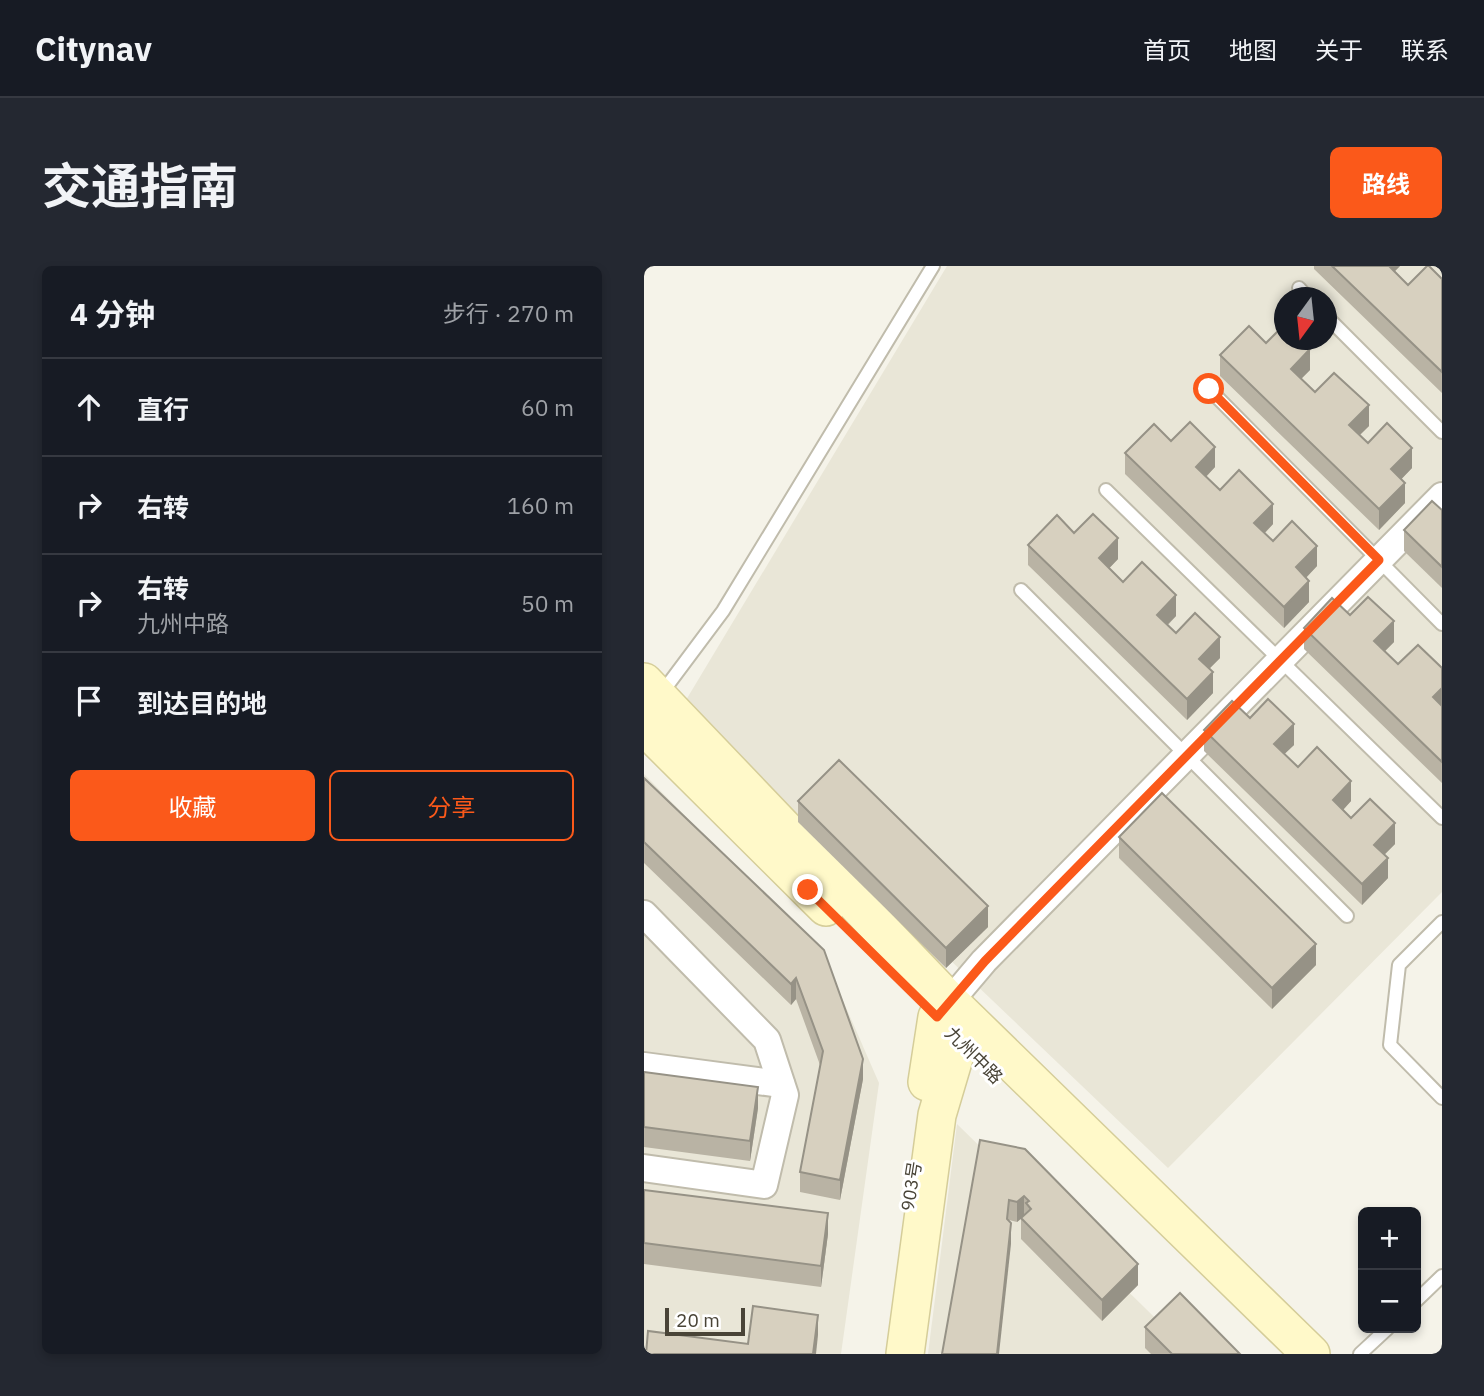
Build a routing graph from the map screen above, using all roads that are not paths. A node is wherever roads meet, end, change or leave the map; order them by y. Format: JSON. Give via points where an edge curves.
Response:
{"nodes":[{"id":1,"x":933,"y":266,"type":"edge"},
{"id":2,"x":1337,"y":327,"type":"edge"},
{"id":3,"x":1209,"y":389,"type":"dead end"},
{"id":4,"x":1442,"y":432,"type":"edge"},
{"id":5,"x":1106,"y":490,"type":"dead end"},
{"id":6,"x":1442,"y":496,"type":"edge"},
{"id":7,"x":1379,"y":560,"type":"junction"},
{"id":8,"x":1021,"y":590,"type":"dead end"},
{"id":9,"x":1442,"y":624,"type":"edge"},
{"id":10,"x":1281,"y":660,"type":"junction"},
{"id":11,"x":649,"y":702,"type":"edge"},
{"id":12,"x":1187,"y":755,"type":"junction"},
{"id":13,"x":1442,"y":818,"type":"edge"},
{"id":14,"x":644,"y":914,"type":"edge"},
{"id":15,"x":1347,"y":916,"type":"dead end"},
{"id":16,"x":1442,"y":922,"type":"edge"},
{"id":17,"x":954,"y":1020,"type":"junction"},
{"id":18,"x":644,"y":1066,"type":"edge"},
{"id":19,"x":781,"y":1084,"type":"junction"},
{"id":20,"x":1442,"y":1098,"type":"edge"},
{"id":21,"x":644,"y":1168,"type":"edge"},
{"id":22,"x":1442,"y":1276,"type":"edge"},
{"id":23,"x":1421,"y":1296,"type":"edge"},
{"id":24,"x":1383,"y":1333,"type":"edge"},
{"id":25,"x":886,"y":1354,"type":"edge"},
{"id":26,"x":905,"y":1354,"type":"edge"},
{"id":27,"x":1276,"y":1354,"type":"edge"},
{"id":28,"x":1311,"y":1354,"type":"edge"},
{"id":29,"x":1360,"y":1354,"type":"edge"}],
"edges":[{"from":1,"to":11,"type":"lane","via":[[723,611]]},
{"from":2,"to":4,"type":"lane"},
{"from":3,"to":7,"type":"lane"},
{"from":5,"to":10,"type":"lane"},
{"from":6,"to":7,"type":"street"},
{"from":7,"to":9,"type":"lane"},
{"from":7,"to":10,"type":"street"},
{"from":8,"to":12,"type":"lane"},
{"from":10,"to":12,"type":"street"},
{"from":10,"to":13,"type":"lane"},
{"from":11,"to":17,"type":"street","name":"九州中路"},
{"from":12,"to":15,"type":"lane"},
{"from":12,"to":17,"type":"street","via":[[985,961]]},
{"from":14,"to":19,"type":"street","via":[[767,1040]]},
{"from":16,"to":20,"type":"lane","via":[[1399,965],[1390,1045]]},
{"from":17,"to":25,"type":"street","name":"903号"},
{"from":17,"to":26,"type":"street"},
{"from":17,"to":27,"type":"street","name":"九州中路"},
{"from":17,"to":28,"type":"street"},
{"from":18,"to":19,"type":"street"},
{"from":19,"to":21,"type":"street","via":[[785,1095],[764,1185]]},
{"from":22,"to":23,"type":"lane"},
{"from":24,"to":29,"type":"lane"}]}
